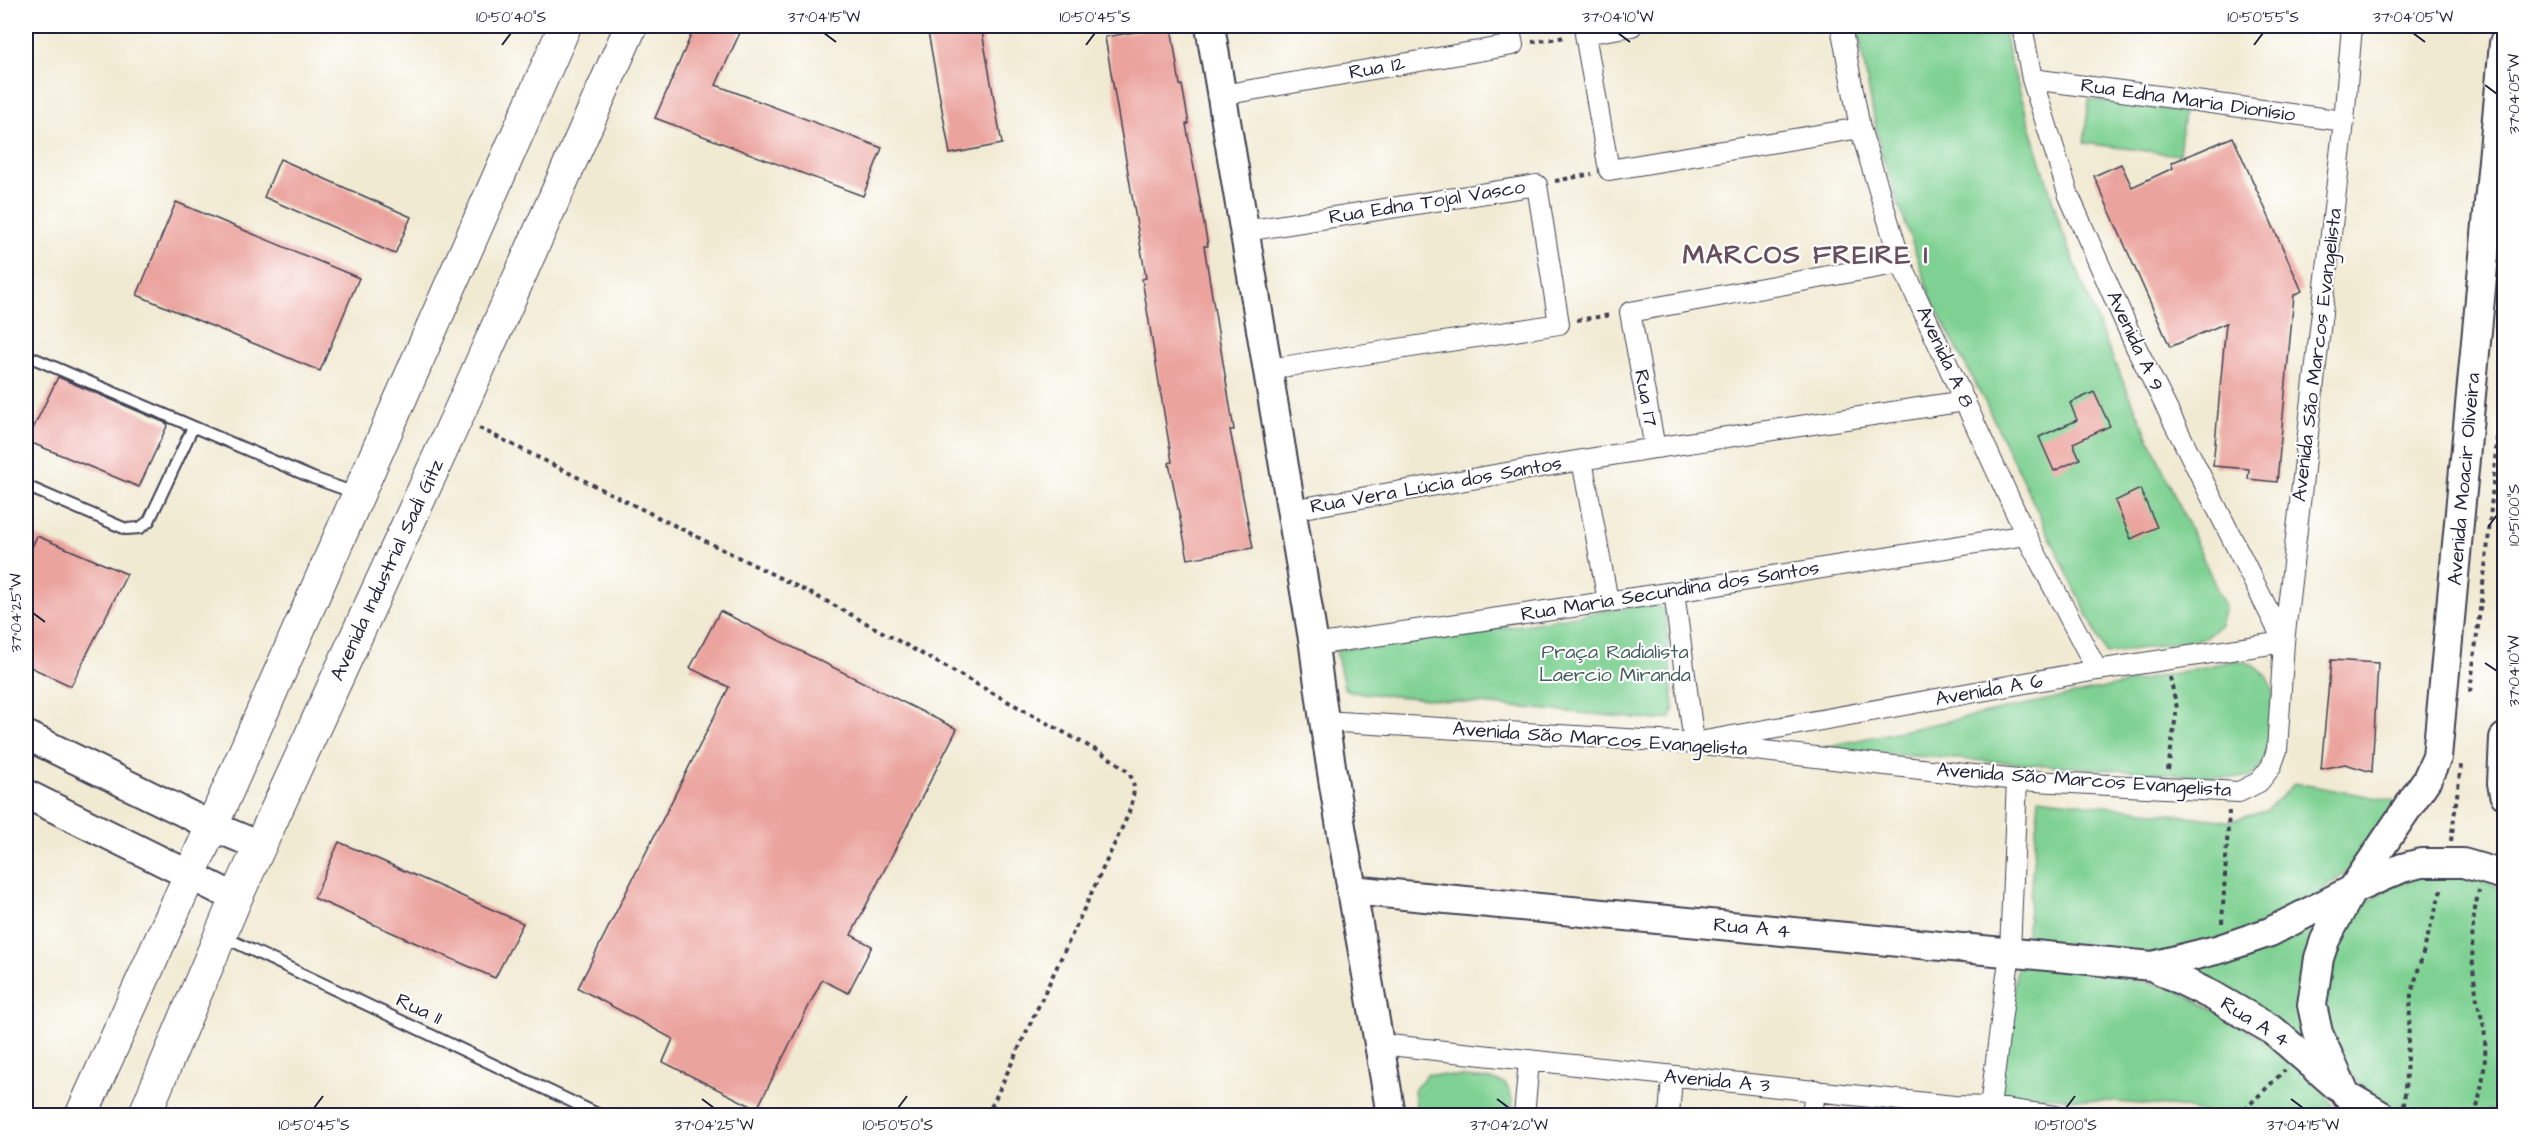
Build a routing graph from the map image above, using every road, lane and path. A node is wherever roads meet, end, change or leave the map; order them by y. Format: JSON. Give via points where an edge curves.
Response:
{"nodes":[{"id":1,"x":565,"y":26,"type":"edge"},
{"id":2,"x":631,"y":26,"type":"edge"},
{"id":3,"x":1210,"y":26,"type":"edge"},
{"id":4,"x":1509,"y":26,"type":"edge"},
{"id":5,"x":1632,"y":26,"type":"edge"},
{"id":6,"x":1841,"y":26,"type":"edge"},
{"id":7,"x":2022,"y":26,"type":"edge"},
{"id":8,"x":2352,"y":26,"type":"edge"},
{"id":9,"x":1585,"y":34,"type":"junction"},
{"id":10,"x":2505,"y":43,"type":"edge"},
{"id":11,"x":1513,"y":45,"type":"junction"},
{"id":12,"x":2032,"y":79,"type":"junction"},
{"id":13,"x":1222,"y":95,"type":"junction"},
{"id":14,"x":2502,"y":107,"type":"edge"},
{"id":15,"x":2344,"y":121,"type":"junction"},
{"id":16,"x":1860,"y":128,"type":"junction"},
{"id":17,"x":1609,"y":170,"type":"junction"},
{"id":18,"x":1537,"y":185,"type":"junction"},
{"id":19,"x":1245,"y":231,"type":"junction"},
{"id":20,"x":1901,"y":263,"type":"junction"},
{"id":21,"x":1630,"y":312,"type":"junction"},
{"id":22,"x":1559,"y":324,"type":"junction"},
{"id":23,"x":26,"y":355,"type":"edge"},
{"id":24,"x":2505,"y":356,"type":"edge"},
{"id":25,"x":1269,"y":369,"type":"junction"},
{"id":26,"x":1965,"y":401,"type":"junction"},
{"id":27,"x":457,"y":417,"type":"junction"},
{"id":28,"x":193,"y":427,"type":"junction"},
{"id":29,"x":1655,"y":448,"type":"junction"},
{"id":30,"x":1582,"y":460,"type":"junction"},
{"id":31,"x":26,"y":486,"type":"edge"},
{"id":32,"x":358,"y":494,"type":"junction"},
{"id":33,"x":1292,"y":510,"type":"junction"},
{"id":34,"x":2026,"y":535,"type":"junction"},
{"id":35,"x":1674,"y":592,"type":"junction"},
{"id":36,"x":1608,"y":601,"type":"junction"},
{"id":37,"x":2284,"y":642,"type":"junction"},
{"id":38,"x":1314,"y":645,"type":"junction"},
{"id":39,"x":2166,"y":660,"type":"junction"},
{"id":40,"x":2097,"y":670,"type":"junction"},
{"id":41,"x":2469,"y":697,"type":"dead end"},
{"id":42,"x":1323,"y":721,"type":"junction"},
{"id":43,"x":26,"y":735,"type":"edge"},
{"id":44,"x":2505,"y":738,"type":"edge"},
{"id":45,"x":1694,"y":743,"type":"junction"},
{"id":46,"x":2462,"y":756,"type":"dead end"},
{"id":47,"x":2017,"y":780,"type":"junction"},
{"id":48,"x":2165,"y":788,"type":"junction"},
{"id":49,"x":2231,"y":792,"type":"junction"},
{"id":50,"x":26,"y":794,"type":"edge"},
{"id":51,"x":2505,"y":794,"type":"edge"},
{"id":52,"x":212,"y":825,"type":"junction"},
{"id":53,"x":260,"y":846,"type":"junction"},
{"id":54,"x":2449,"y":863,"type":"junction"},
{"id":55,"x":2494,"y":872,"type":"edge"},
{"id":56,"x":188,"y":876,"type":"junction"},
{"id":57,"x":1351,"y":890,"type":"junction"},
{"id":58,"x":2352,"y":890,"type":"junction"},
{"id":59,"x":236,"y":898,"type":"junction"},
{"id":60,"x":221,"y":935,"type":"junction"},
{"id":61,"x":2220,"y":949,"type":"junction"},
{"id":62,"x":2010,"y":952,"type":"junction"},
{"id":63,"x":2152,"y":966,"type":"junction"},
{"id":64,"x":1380,"y":1044,"type":"junction"},
{"id":65,"x":2302,"y":1054,"type":"junction"},
{"id":66,"x":1529,"y":1061,"type":"junction"},
{"id":67,"x":1672,"y":1077,"type":"junction"},
{"id":68,"x":1815,"y":1090,"type":"junction"},
{"id":69,"x":2350,"y":1105,"type":"edge"},
{"id":70,"x":1990,"y":1107,"type":"junction"},
{"id":71,"x":1953,"y":1111,"type":"edge"},
{"id":72,"x":81,"y":1116,"type":"edge"},
{"id":73,"x":144,"y":1116,"type":"edge"},
{"id":74,"x":602,"y":1116,"type":"edge"},
{"id":75,"x":987,"y":1116,"type":"edge"},
{"id":76,"x":1391,"y":1116,"type":"edge"},
{"id":77,"x":1524,"y":1116,"type":"edge"},
{"id":78,"x":1669,"y":1116,"type":"edge"},
{"id":79,"x":1812,"y":1116,"type":"edge"},
{"id":80,"x":2055,"y":1116,"type":"edge"},
{"id":81,"x":2238,"y":1116,"type":"edge"},
{"id":82,"x":2382,"y":1116,"type":"edge"},
{"id":83,"x":2403,"y":1116,"type":"edge"},
{"id":84,"x":2475,"y":1116,"type":"edge"}],
"edges":[{"from":1,"to":32,"type":"main road"},
{"from":2,"to":27,"type":"main road","name":"Avenida Industrial Sadi Gitz"},
{"from":3,"to":13,"type":"street"},
{"from":4,"to":11,"type":"street"},
{"from":5,"to":9,"type":"street"},
{"from":6,"to":16,"type":"street","name":"Avenida A 8"},
{"from":7,"to":12,"type":"street","name":"Avenida A 9"},
{"from":8,"to":15,"type":"street","name":"Avenida São Marcos Evangelista"},
{"from":9,"to":11,"type":"path"},
{"from":9,"to":17,"type":"street"},
{"from":10,"to":14,"type":"street","name":"Avenida Moacir Oliveira"},
{"from":11,"to":13,"type":"street","name":"Rua 12"},
{"from":12,"to":15,"type":"street","name":"Rua Edna Maria Dionísio"},
{"from":12,"to":37,"type":"street","name":"Avenida A 9","via":[[2069,196],[2136,347]]},
{"from":13,"to":19,"type":"street"},
{"from":14,"to":58,"type":"street","name":"Avenida Moacir Oliveira","via":[[2437,757],[2427,779]]},
{"from":15,"to":37,"type":"street","name":"Avenida São Marcos Evangelista"},
{"from":16,"to":17,"type":"street"},
{"from":16,"to":20,"type":"street","name":"Avenida A 8"},
{"from":17,"to":18,"type":"path"},
{"from":18,"to":19,"type":"street","name":"Rua Edna Tojal Vasco"},
{"from":18,"to":22,"type":"street","name":"Rua Edna Tojal Vasco"},
{"from":19,"to":25,"type":"street"},
{"from":20,"to":21,"type":"street"},
{"from":20,"to":26,"type":"street","name":"Avenida A 8"},
{"from":21,"to":22,"type":"path"},
{"from":21,"to":29,"type":"street","name":"Rua 17"},
{"from":22,"to":25,"type":"street"},
{"from":23,"to":28,"type":"lane"},
{"from":24,"to":41,"type":"path"},
{"from":25,"to":33,"type":"street"},
{"from":26,"to":29,"type":"street","name":"Rua 17"},
{"from":26,"to":34,"type":"street","name":"Avenida A 8"},
{"from":27,"to":53,"type":"main road","name":"Avenida Industrial Sadi Gitz"},
{"from":27,"to":75,"type":"path","via":[[828,602],[1103,754],[1131,774],[1134,796],[1128,815]]},
{"from":28,"to":31,"type":"lane","via":[[148,521],[140,528],[126,529]]},
{"from":28,"to":32,"type":"lane"},
{"from":29,"to":30,"type":"street"},
{"from":30,"to":33,"type":"street","name":"Rua Vera Lúcia dos Santos"},
{"from":30,"to":36,"type":"street","name":"Rua Vera Lúcia dos Santos"},
{"from":32,"to":52,"type":"main road"},
{"from":33,"to":38,"type":"street"},
{"from":34,"to":35,"type":"street","name":"Rua Maria Secundina dos Santos"},
{"from":34,"to":40,"type":"street","name":"Avenida A 8"},
{"from":35,"to":36,"type":"street","name":"Rua Maria Secundina dos Santos"},
{"from":35,"to":45,"type":"street"},
{"from":36,"to":38,"type":"street","name":"Rua Maria Secundina dos Santos"},
{"from":37,"to":39,"type":"street","name":"Avenida A 6"},
{"from":37,"to":49,"type":"street","name":"Avenida São Marcos Evangelista","via":[[2277,750],[2271,767],[2259,782]]},
{"from":38,"to":42,"type":"street"},
{"from":39,"to":40,"type":"street","name":"Avenida A 6"},
{"from":39,"to":48,"type":"path","via":[[2177,708]]},
{"from":40,"to":45,"type":"street","name":"Avenida A 6"},
{"from":42,"to":45,"type":"street","name":"Avenida São Marcos Evangelista"},
{"from":42,"to":57,"type":"street"},
{"from":43,"to":52,"type":"street"},
{"from":44,"to":51,"type":"street"},
{"from":45,"to":47,"type":"street","name":"Avenida São Marcos Evangelista"},
{"from":46,"to":54,"type":"path"},
{"from":47,"to":48,"type":"street","name":"Avenida São Marcos Evangelista"},
{"from":47,"to":62,"type":"street"},
{"from":48,"to":49,"type":"street","name":"Avenida São Marcos Evangelista"},
{"from":49,"to":61,"type":"path"},
{"from":50,"to":56,"type":"street"},
{"from":52,"to":53,"type":"street"},
{"from":52,"to":56,"type":"main road"},
{"from":53,"to":59,"type":"main road","name":"Avenida Industrial Sadi Gitz"},
{"from":54,"to":55,"type":"street","name":"Rua A 4"},
{"from":54,"to":58,"type":"street","name":"Rua A 4","via":[[2402,868]]},
{"from":54,"to":83,"type":"path","via":[[2411,995]]},
{"from":55,"to":84,"type":"path","via":[[2475,906],[2476,994],[2484,1030],[2483,1083]]},
{"from":56,"to":59,"type":"street"},
{"from":56,"to":72,"type":"main road"},
{"from":57,"to":62,"type":"street","name":"Rua A 4"},
{"from":57,"to":64,"type":"street"},
{"from":58,"to":61,"type":"street","name":"Rua A 4","via":[[2270,932]]},
{"from":58,"to":69,"type":"street","name":"Avenida Moacir Oliveira","via":[[2325,940],[2312,1005],[2318,1033]]},
{"from":59,"to":60,"type":"main road","name":"Avenida Industrial Sadi Gitz"},
{"from":60,"to":73,"type":"main road","name":"Avenida Industrial Sadi Gitz"},
{"from":60,"to":74,"type":"lane","name":"Rua 11"},
{"from":61,"to":63,"type":"street","name":"Rua A 4"},
{"from":62,"to":63,"type":"street","name":"Rua A 4"},
{"from":62,"to":70,"type":"street"},
{"from":63,"to":65,"type":"street","name":"Rua A 4","via":[[2274,1031]]},
{"from":64,"to":66,"type":"street","name":"Avenida A 3"},
{"from":64,"to":76,"type":"street"},
{"from":65,"to":69,"type":"street","name":"Rua A 4"},
{"from":65,"to":81,"type":"path"},
{"from":66,"to":67,"type":"street","name":"Avenida A 3"},
{"from":66,"to":77,"type":"street"},
{"from":67,"to":68,"type":"street","name":"Avenida A 3"},
{"from":67,"to":78,"type":"street"},
{"from":68,"to":71,"type":"street","name":"Avenida A 3"},
{"from":68,"to":79,"type":"street"},
{"from":69,"to":82,"type":"street","name":"Rua A 4"},
{"from":70,"to":71,"type":"street","name":"Avenida A 3"},
{"from":70,"to":80,"type":"street","name":"Avenida A 3"}]}
